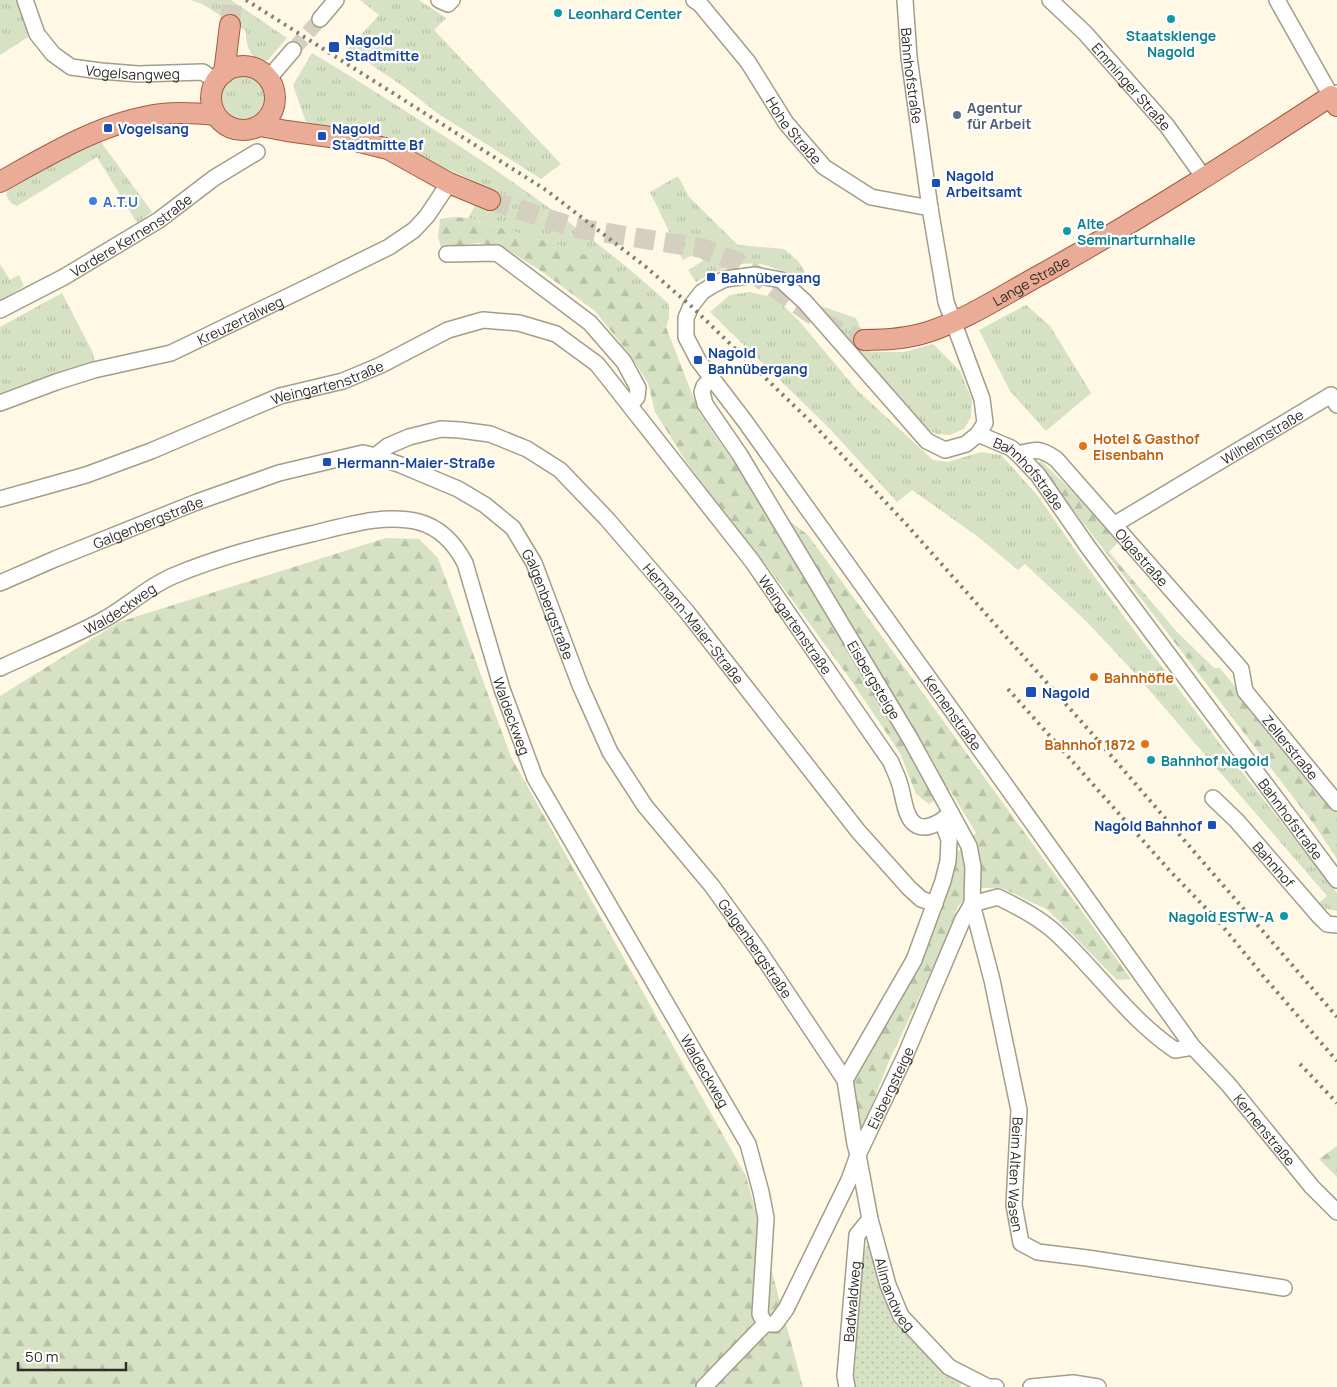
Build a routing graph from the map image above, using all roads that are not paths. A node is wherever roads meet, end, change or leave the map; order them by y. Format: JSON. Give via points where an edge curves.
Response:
{"nodes":[{"id":1,"x":25,"y":0,"type":"edge"},
{"id":2,"x":336,"y":0,"type":"edge"},
{"id":3,"x":439,"y":0,"type":"edge"},
{"id":4,"x":452,"y":0,"type":"edge"},
{"id":5,"x":694,"y":0,"type":"edge"},
{"id":6,"x":905,"y":0,"type":"edge"},
{"id":7,"x":1050,"y":0,"type":"edge"},
{"id":8,"x":1277,"y":0,"type":"edge"},
{"id":9,"x":320,"y":19,"type":"tunnel mouth"},
{"id":10,"x":293,"y":50,"type":"tunnel mouth"},
{"id":11,"x":251,"y":68,"type":"junction"},
{"id":12,"x":268,"y":79,"type":"junction"},
{"id":13,"x":217,"y":81,"type":"junction"},
{"id":14,"x":1335,"y":98,"type":"edge"},
{"id":15,"x":274,"y":106,"type":"junction"},
{"id":16,"x":163,"y":114,"type":"junction"},
{"id":17,"x":215,"y":115,"type":"junction"},
{"id":18,"x":260,"y":126,"type":"junction"},
{"id":19,"x":312,"y":134,"type":"junction"},
{"id":20,"x":257,"y":152,"type":"dead end"},
{"id":21,"x":1205,"y":179,"type":"junction"},
{"id":22,"x":0,"y":182,"type":"edge"},
{"id":23,"x":449,"y":182,"type":"junction"},
{"id":24,"x":490,"y":200,"type":"tunnel mouth"},
{"id":25,"x":930,"y":208,"type":"junction"},
{"id":26,"x":447,"y":254,"type":"dead end"},
{"id":27,"x":0,"y":310,"type":"edge"},
{"id":28,"x":952,"y":323,"type":"junction"},
{"id":29,"x":864,"y":340,"type":"tunnel mouth"},
{"id":30,"x":712,"y":378,"type":"junction"},
{"id":31,"x":1334,"y":400,"type":"edge"},
{"id":32,"x":0,"y":403,"type":"edge"},
{"id":33,"x":630,"y":405,"type":"junction"},
{"id":34,"x":978,"y":434,"type":"junction"},
{"id":35,"x":1018,"y":454,"type":"junction"},
{"id":36,"x":375,"y":456,"type":"junction"},
{"id":37,"x":0,"y":499,"type":"edge"},
{"id":38,"x":1114,"y":524,"type":"junction"},
{"id":39,"x":0,"y":583,"type":"edge"},
{"id":40,"x":0,"y":668,"type":"edge"},
{"id":41,"x":1245,"y":691,"type":"joint"},
{"id":42,"x":1213,"y":798,"type":"dead end"},
{"id":43,"x":1337,"y":803,"type":"edge"},
{"id":44,"x":946,"y":817,"type":"junction"},
{"id":45,"x":1337,"y":880,"type":"edge"},
{"id":46,"x":935,"y":904,"type":"junction"},
{"id":47,"x":972,"y":904,"type":"junction"},
{"id":48,"x":1337,"y":924,"type":"edge"},
{"id":49,"x":1193,"y":1046,"type":"junction"},
{"id":50,"x":845,"y":1080,"type":"junction"},
{"id":51,"x":858,"y":1155,"type":"junction"},
{"id":52,"x":1337,"y":1212,"type":"edge"},
{"id":53,"x":870,"y":1219,"type":"junction"},
{"id":54,"x":1284,"y":1288,"type":"dead end"},
{"id":55,"x":765,"y":1324,"type":"junction"},
{"id":56,"x":704,"y":1387,"type":"edge"},
{"id":57,"x":847,"y":1387,"type":"edge"},
{"id":58,"x":996,"y":1387,"type":"edge"},
{"id":59,"x":1031,"y":1387,"type":"edge"},
{"id":60,"x":1098,"y":1387,"type":"edge"}],
"edges":[{"from":1,"to":13,"type":"street","name":"Vogelsangweg","via":[[37,34],[52,54],[72,67],[138,74],[202,72]]},
{"from":2,"to":9,"type":"street"},
{"from":3,"to":4,"type":"street","via":[[448,4]]},
{"from":5,"to":25,"type":"street","name":"Hohe Straße","via":[[748,62],[786,123],[824,167],[871,197]]},
{"from":6,"to":25,"type":"street","name":"Bahnhofstraße","via":[[909,57]]},
{"from":7,"to":21,"type":"street","name":"Emminger Straße","via":[[1085,33],[1167,126]]},
{"from":8,"to":14,"type":"street"},
{"from":10,"to":12,"type":"street"},
{"from":11,"to":12,"type":"main road"},
{"from":11,"to":13,"type":"main road","via":[[232,68]]},
{"from":11,"to":13,"type":"main road","via":[[230,25]]},
{"from":12,"to":15,"type":"main road","via":[[273,87]]},
{"from":13,"to":16,"type":"main road"},
{"from":13,"to":17,"type":"main road","via":[[210,98]]},
{"from":14,"to":21,"type":"main road","name":"Lange Straße"},
{"from":15,"to":18,"type":"main road"},
{"from":15,"to":19,"type":"main road"},
{"from":16,"to":17,"type":"main road"},
{"from":16,"to":22,"type":"main road","via":[[108,128]]},
{"from":17,"to":18,"type":"main road","via":[[229,128],[250,130]]},
{"from":18,"to":19,"type":"main road"},
{"from":19,"to":23,"type":"main road","via":[[388,149]]},
{"from":20,"to":27,"type":"street","name":"Vordere Kernenstraße","via":[[214,178],[159,220]]},
{"from":21,"to":28,"type":"main road","name":"Lange Straße"},
{"from":23,"to":24,"type":"main road"},
{"from":23,"to":32,"type":"street","name":"Kreuzertalweg","via":[[414,230],[389,247],[320,281],[171,353],[94,370]]},
{"from":25,"to":28,"type":"street","name":"Bahnhofstraße"},
{"from":26,"to":33,"type":"street","via":[[497,253],[590,323],[624,362],[638,388],[637,397]]},
{"from":28,"to":29,"type":"main road","name":"Lange Straße","via":[[899,340]]},
{"from":28,"to":34,"type":"street","name":"Bahnhofstraße","via":[[982,399],[985,423]]},
{"from":30,"to":34,"type":"street","via":[[686,337],[686,318],[691,306],[702,292],[725,279],[755,275],[781,280],[805,302],[927,441],[945,450],[966,444]]},
{"from":30,"to":44,"type":"street","name":"Eisbergsteige","via":[[702,392],[705,404],[740,455],[906,731]]},
{"from":30,"to":49,"type":"street","name":"Kernenstraße"},
{"from":31,"to":38,"type":"street","name":"Wilhelmstraße"},
{"from":33,"to":37,"type":"street","name":"Weingartenstraße","via":[[597,364],[556,334],[519,323],[483,320],[448,330],[344,381],[280,396],[150,451]]},
{"from":33,"to":44,"type":"street","name":"Weingartenstraße","via":[[752,561],[868,728],[891,762],[911,820],[918,826],[930,827]]},
{"from":34,"to":35,"type":"street","name":"Bahnhofstraße"},
{"from":35,"to":38,"type":"street","name":"Olgastraße","via":[[1044,450],[1056,459]]},
{"from":35,"to":45,"type":"street","name":"Bahnhofstraße","via":[[1038,475],[1088,547]]},
{"from":36,"to":39,"type":"street","name":"Galgenbergstraße","via":[[363,453],[279,473],[188,505]]},
{"from":36,"to":46,"type":"street","name":"Hermann-Maier-Straße","via":[[409,437],[440,429],[460,430],[490,434],[527,449],[560,470],[687,612],[858,831],[908,888],[921,899]]},
{"from":36,"to":50,"type":"street","name":"Galgenbergstraße","via":[[458,489],[485,505],[513,528],[534,563],[580,685],[610,752],[645,806],[712,886],[748,936]]},
{"from":38,"to":41,"type":"street","name":"Olgastraße","via":[[1241,669]]},
{"from":40,"to":55,"type":"street","name":"Waldeckweg","via":[[104,619],[172,576],[244,550],[364,521],[399,519],[420,522],[445,536],[456,546],[465,563],[502,690],[535,778],[748,1144],[766,1218],[760,1314]]},
{"from":41,"to":43,"type":"street","name":"Zellerstraße"},
{"from":42,"to":48,"type":"street","name":"Bahnhof","via":[[1237,821],[1320,918],[1327,924]]},
{"from":44,"to":46,"type":"street","name":"Eisbergsteige","via":[[948,861]]},
{"from":44,"to":47,"type":"street","name":"Eisbergsteige","via":[[968,846],[973,867]]},
{"from":46,"to":50,"type":"street","name":"Eisbergsteige","via":[[914,960]]},
{"from":47,"to":49,"type":"street","via":[[998,897],[1026,912],[1056,932],[1154,1036],[1175,1050]]},
{"from":47,"to":51,"type":"street","name":"Eisbergsteige"},
{"from":47,"to":54,"type":"street","name":"Beim Alten Wasen","via":[[992,980],[1019,1110],[1014,1205],[1020,1243],[1038,1252]]},
{"from":49,"to":52,"type":"street","name":"Kernenstraße","via":[[1312,1188]]},
{"from":50,"to":51,"type":"street","name":"Galgenbergstraße"},
{"from":51,"to":53,"type":"street","name":"Allmandweg"},
{"from":51,"to":55,"type":"street","name":"Eisbergsteige","via":[[786,1309],[775,1324]]},
{"from":53,"to":57,"type":"street","name":"Badwaldweg","via":[[857,1236]]},
{"from":53,"to":58,"type":"street","name":"Allmandweg","via":[[888,1285],[901,1316],[949,1367]]},
{"from":55,"to":56,"type":"street","name":"Eisbergsteige"},
{"from":59,"to":60,"type":"street","via":[[1073,1383]]}]}
